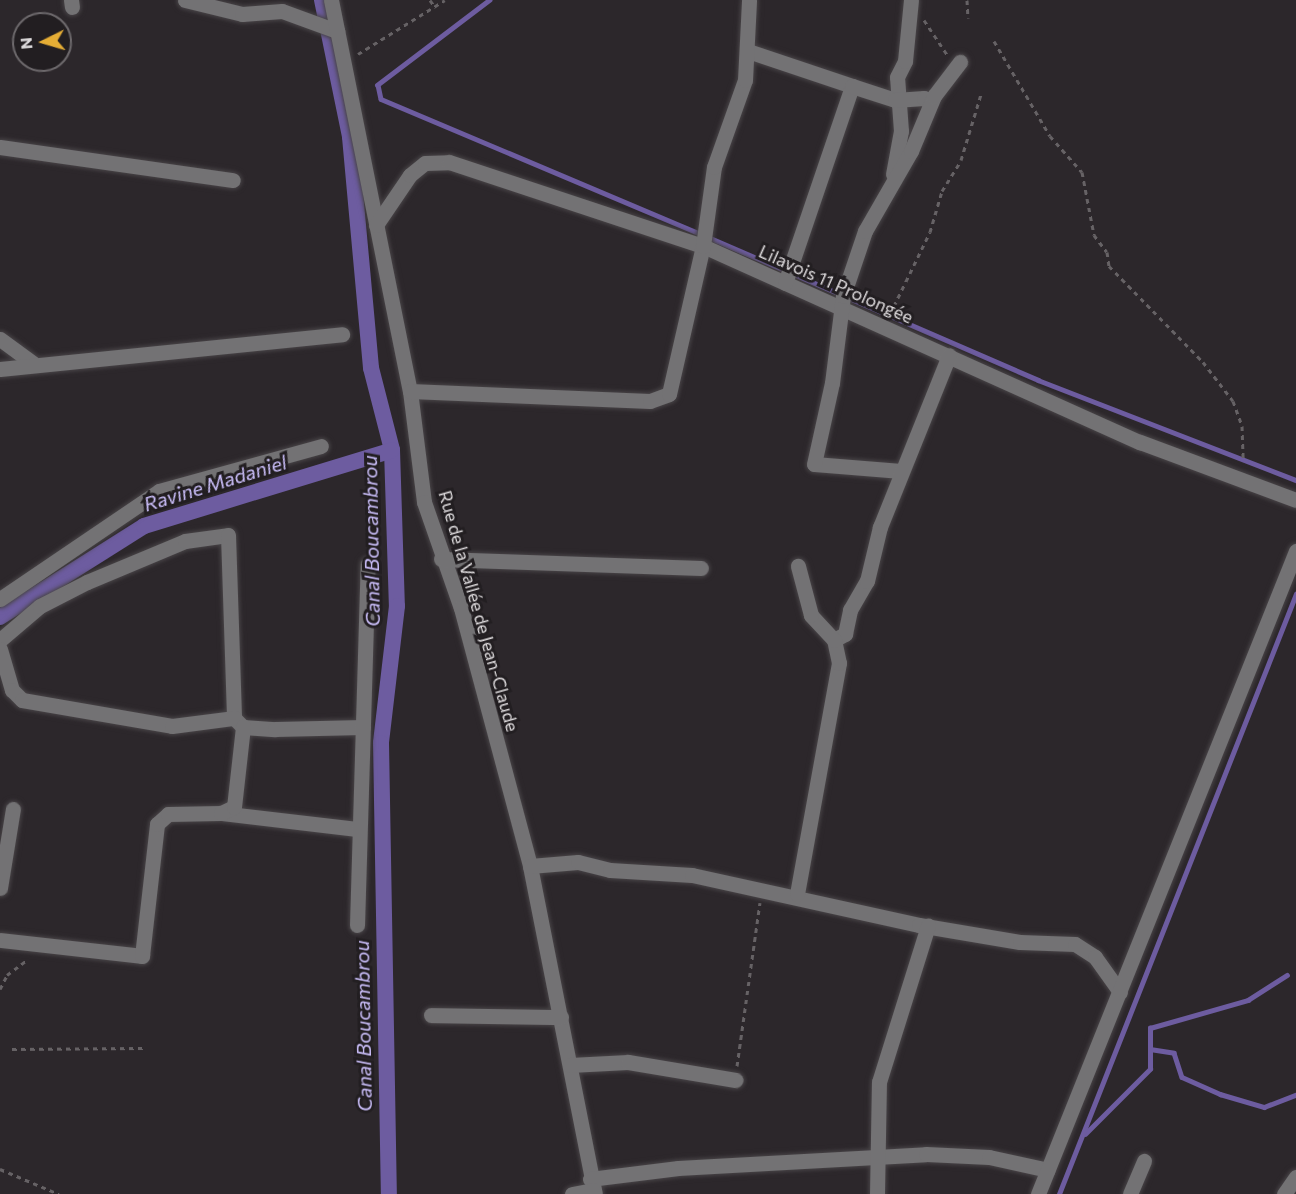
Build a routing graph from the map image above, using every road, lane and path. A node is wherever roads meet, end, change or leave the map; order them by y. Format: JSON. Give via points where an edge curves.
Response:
{"nodes":[{"id":1,"x":184,"y":0,"type":"edge"},
{"id":2,"x":331,"y":0,"type":"edge"},
{"id":3,"x":430,"y":0,"type":"edge"},
{"id":4,"x":445,"y":0,"type":"edge"},
{"id":5,"x":749,"y":0,"type":"edge"},
{"id":6,"x":969,"y":1,"type":"edge"},
{"id":7,"x":911,"y":2,"type":"edge"},
{"id":8,"x":435,"y":7,"type":"junction"},
{"id":9,"x":968,"y":18,"type":"dead end"},
{"id":10,"x":337,"y":30,"type":"junction"},
{"id":11,"x":994,"y":41,"type":"dead end"},
{"id":12,"x":748,"y":51,"type":"junction"},
{"id":13,"x":344,"y":63,"type":"junction"},
{"id":14,"x":958,"y":65,"type":"joint"},
{"id":15,"x":852,"y":86,"type":"junction"},
{"id":16,"x":981,"y":94,"type":"dead end"},
{"id":17,"x":898,"y":100,"type":"junction"},
{"id":18,"x":930,"y":103,"type":"junction"},
{"id":19,"x":0,"y":147,"type":"edge"},
{"id":20,"x":233,"y":180,"type":"dead end"},
{"id":21,"x":891,"y":186,"type":"junction"},
{"id":22,"x":376,"y":225,"type":"junction"},
{"id":23,"x":703,"y":246,"type":"junction"},
{"id":24,"x":785,"y":283,"type":"junction"},
{"id":25,"x":842,"y":308,"type":"junction"},
{"id":26,"x":884,"y":327,"type":"junction"},
{"id":27,"x":342,"y":334,"type":"dead end"},
{"id":28,"x":0,"y":339,"type":"edge"},
{"id":29,"x":949,"y":355,"type":"junction"},
{"id":30,"x":34,"y":364,"type":"junction"},
{"id":31,"x":0,"y":369,"type":"edge"},
{"id":32,"x":410,"y":391,"type":"junction"},
{"id":33,"x":321,"y":446,"type":"dead end"},
{"id":34,"x":1243,"y":460,"type":"dead end"},
{"id":35,"x":902,"y":471,"type":"junction"},
{"id":36,"x":1296,"y":500,"type":"edge"},
{"id":37,"x":1296,"y":551,"type":"edge"},
{"id":38,"x":441,"y":559,"type":"junction"},
{"id":39,"x":368,"y":564,"type":"dead end"},
{"id":40,"x":798,"y":566,"type":"dead end"},
{"id":41,"x":701,"y":568,"type":"dead end"},
{"id":42,"x":0,"y":599,"type":"edge"},
{"id":43,"x":0,"y":640,"type":"edge"},
{"id":44,"x":834,"y":640,"type":"junction"},
{"id":45,"x":0,"y":649,"type":"edge"},
{"id":46,"x":239,"y":722,"type":"junction"},
{"id":47,"x":363,"y":727,"type":"junction"},
{"id":48,"x":13,"y":809,"type":"dead end"},
{"id":49,"x":221,"y":813,"type":"junction"},
{"id":50,"x":358,"y":829,"type":"junction"},
{"id":51,"x":530,"y":866,"type":"junction"},
{"id":52,"x":0,"y":888,"type":"edge"},
{"id":53,"x":761,"y":893,"type":"junction"},
{"id":54,"x":797,"y":894,"type":"junction"},
{"id":55,"x":357,"y":925,"type":"dead end"},
{"id":56,"x":928,"y":926,"type":"junction"},
{"id":57,"x":0,"y":940,"type":"edge"},
{"id":58,"x":47,"y":943,"type":"junction"},
{"id":59,"x":0,"y":989,"type":"edge"},
{"id":60,"x":1120,"y":992,"type":"junction"},
{"id":61,"x":431,"y":1015,"type":"dead end"},
{"id":62,"x":561,"y":1017,"type":"junction"},
{"id":63,"x":144,"y":1048,"type":"dead end"},
{"id":64,"x":12,"y":1049,"type":"dead end"},
{"id":65,"x":570,"y":1065,"type":"junction"},
{"id":66,"x":735,"y":1080,"type":"joint"},
{"id":67,"x":879,"y":1158,"type":"junction"},
{"id":68,"x":1144,"y":1161,"type":"dead end"},
{"id":69,"x":0,"y":1169,"type":"edge"},
{"id":70,"x":1048,"y":1170,"type":"junction"},
{"id":71,"x":1296,"y":1177,"type":"edge"},
{"id":72,"x":593,"y":1188,"type":"edge"},
{"id":73,"x":59,"y":1194,"type":"edge"},
{"id":74,"x":572,"y":1194,"type":"edge"},
{"id":75,"x":877,"y":1194,"type":"edge"},
{"id":76,"x":1038,"y":1194,"type":"edge"},
{"id":77,"x":1130,"y":1194,"type":"edge"},
{"id":78,"x":1284,"y":1194,"type":"edge"}],
"edges":[{"from":1,"to":10,"type":"street","via":[[242,14],[282,11]]},
{"from":2,"to":10,"type":"street","name":"Rue de la Vallée de Jean-Claude"},
{"from":3,"to":8,"type":"path"},
{"from":4,"to":8,"type":"path"},
{"from":5,"to":12,"type":"street"},
{"from":6,"to":9,"type":"path"},
{"from":7,"to":14,"type":"path"},
{"from":7,"to":17,"type":"street","via":[[905,61],[897,77]]},
{"from":8,"to":13,"type":"path"},
{"from":10,"to":13,"type":"street","name":"Rue de la Vallée de Jean-Claude"},
{"from":11,"to":34,"type":"path","via":[[1050,135],[1082,172],[1094,235],[1107,252],[1109,266],[1203,362],[1233,401],[1242,426]]},
{"from":12,"to":15,"type":"street"},
{"from":12,"to":23,"type":"street","via":[[746,80],[714,167]]},
{"from":13,"to":22,"type":"street","name":"Rue de la Vallée de Jean-Claude"},
{"from":14,"to":18,"type":"street"},
{"from":15,"to":17,"type":"street"},
{"from":15,"to":24,"type":"street"},
{"from":16,"to":26,"type":"path","via":[[961,160],[942,191],[930,232]]},
{"from":17,"to":18,"type":"street","via":[[924,98]]},
{"from":17,"to":21,"type":"street","via":[[901,131]]},
{"from":18,"to":21,"type":"street"},
{"from":19,"to":20,"type":"street"},
{"from":21,"to":25,"type":"street","via":[[865,231]]},
{"from":22,"to":23,"type":"street","name":"Lilavois 11 Prolongée","via":[[410,175],[425,163],[449,162]]},
{"from":22,"to":32,"type":"street","name":"Rue de la Vallée de Jean-Claude"},
{"from":23,"to":24,"type":"street","name":"Lilavois 11 Prolongée"},
{"from":23,"to":32,"type":"street","via":[[669,394],[662,400]]},
{"from":24,"to":25,"type":"street","name":"Lilavois 11 Prolongée"},
{"from":25,"to":26,"type":"street","name":"Lilavois 11 Prolongée"},
{"from":25,"to":35,"type":"street","via":[[814,464]]},
{"from":26,"to":29,"type":"street","name":"Lilavois 11 Prolongée"},
{"from":27,"to":30,"type":"street"},
{"from":28,"to":30,"type":"street"},
{"from":29,"to":35,"type":"street"},
{"from":29,"to":36,"type":"street","name":"Lilavois 11 Prolongée","via":[[1140,442]]},
{"from":30,"to":31,"type":"street"},
{"from":32,"to":38,"type":"street","name":"Rue de la Vallée de Jean-Claude","via":[[424,502]]},
{"from":33,"to":42,"type":"street","via":[[159,491]]},
{"from":35,"to":44,"type":"street","via":[[867,581],[850,610],[845,634]]},
{"from":37,"to":60,"type":"street"},
{"from":38,"to":41,"type":"street"},
{"from":38,"to":51,"type":"street","name":"Rue de la Vallée de Jean-Claude","via":[[461,608]]},
{"from":39,"to":47,"type":"street"},
{"from":40,"to":44,"type":"street","via":[[811,615]]},
{"from":43,"to":46,"type":"street","via":[[40,606],[87,582],[185,542],[228,535]]},
{"from":44,"to":54,"type":"street","via":[[839,663]]},
{"from":45,"to":46,"type":"street","via":[[12,690],[22,700],[172,726]]},
{"from":46,"to":47,"type":"street"},
{"from":46,"to":49,"type":"street","via":[[239,788],[234,807]]},
{"from":47,"to":50,"type":"street"},
{"from":48,"to":52,"type":"street"},
{"from":49,"to":50,"type":"street"},
{"from":49,"to":58,"type":"street","via":[[188,810],[168,814],[157,825],[142,956]]},
{"from":50,"to":55,"type":"street"},
{"from":51,"to":53,"type":"street","via":[[578,862],[610,870],[692,875]]},
{"from":51,"to":62,"type":"street","name":"Rue de la Vallée de Jean-Claude"},
{"from":53,"to":54,"type":"street"},
{"from":53,"to":66,"type":"path"},
{"from":54,"to":56,"type":"street"},
{"from":56,"to":60,"type":"street","via":[[1020,942],[1074,944],[1095,957]]},
{"from":56,"to":67,"type":"street","via":[[879,1082]]},
{"from":57,"to":58,"type":"street"},
{"from":58,"to":59,"type":"path","via":[[7,975]]},
{"from":60,"to":70,"type":"street"},
{"from":61,"to":62,"type":"street"},
{"from":62,"to":65,"type":"street","name":"Rue de la Vallée de Jean-Claude"},
{"from":63,"to":64,"type":"path"},
{"from":65,"to":66,"type":"street","via":[[628,1062]]},
{"from":65,"to":72,"type":"street","name":"Rue de la Vallée de Jean-Claude"},
{"from":67,"to":70,"type":"street","via":[[958,1155]]},
{"from":67,"to":72,"type":"street","via":[[688,1167]]},
{"from":67,"to":75,"type":"street"},
{"from":68,"to":77,"type":"street"},
{"from":69,"to":73,"type":"path"},
{"from":70,"to":76,"type":"street"},
{"from":71,"to":78,"type":"street"},
{"from":72,"to":74,"type":"street"}]}
